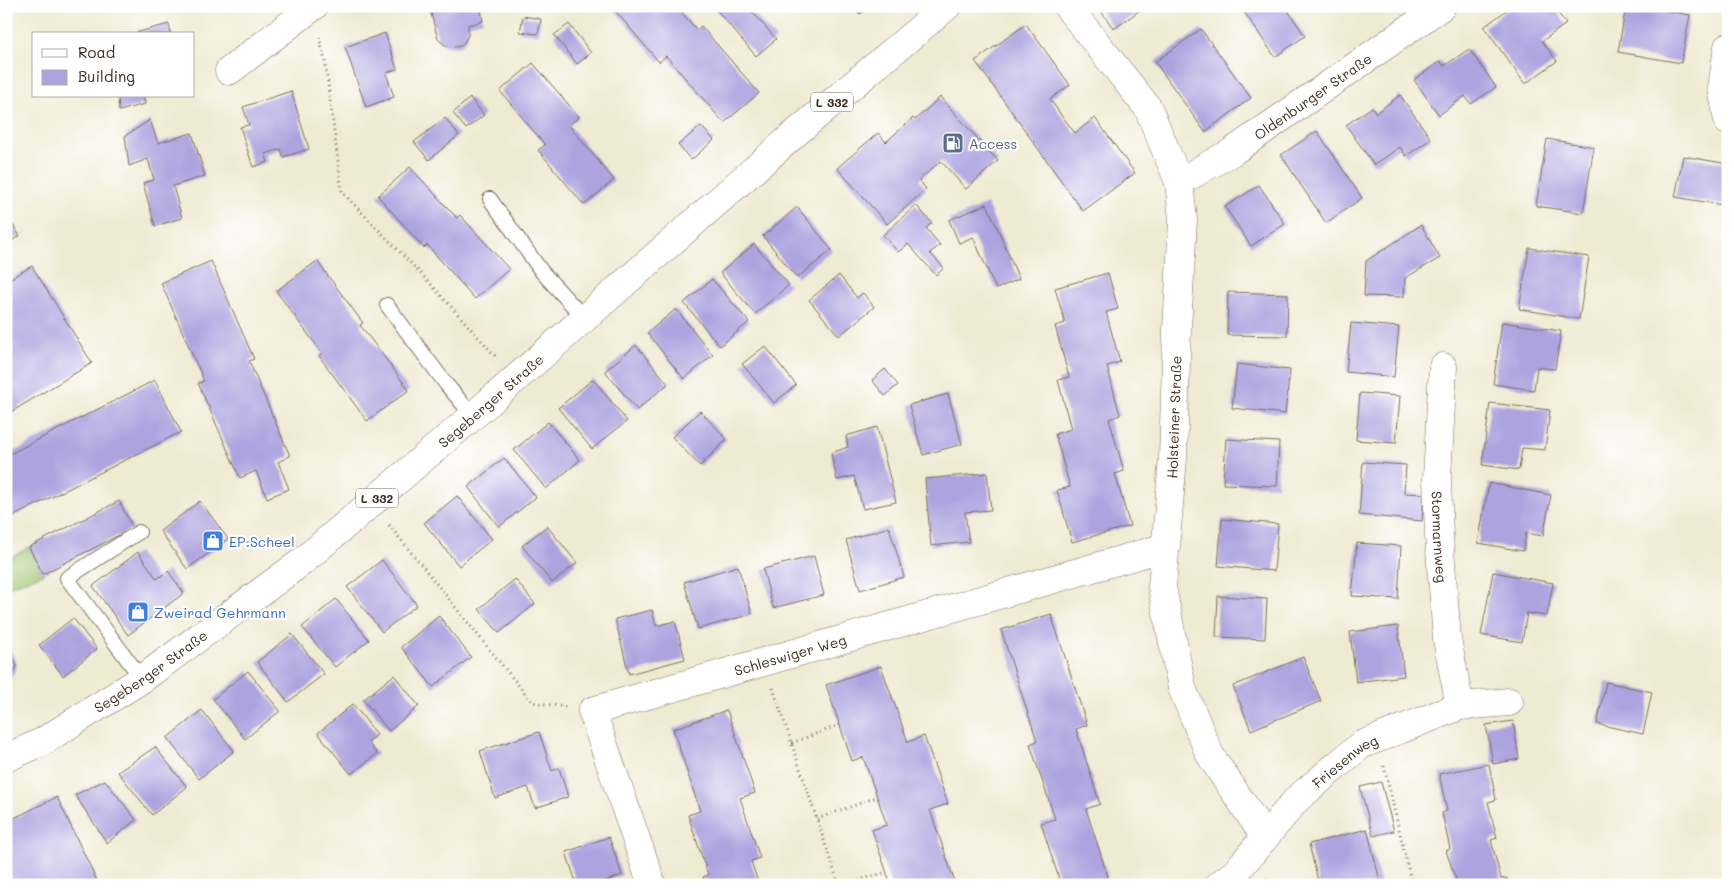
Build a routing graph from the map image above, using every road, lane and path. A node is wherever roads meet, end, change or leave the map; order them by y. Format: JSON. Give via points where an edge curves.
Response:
{"nodes":[{"id":1,"x":947,"y":6,"type":"edge"},
{"id":2,"x":1068,"y":6,"type":"edge"},
{"id":3,"x":1442,"y":6,"type":"edge"},
{"id":4,"x":313,"y":7,"type":"edge"},
{"id":5,"x":1728,"y":46,"type":"edge"},
{"id":6,"x":229,"y":71,"type":"dead end"},
{"id":7,"x":1728,"y":121,"type":"edge"},
{"id":8,"x":1179,"y":182,"type":"junction"},
{"id":9,"x":490,"y":199,"type":"dead end"},
{"id":10,"x":387,"y":305,"type":"dead end"},
{"id":11,"x":585,"y":319,"type":"junction"},
{"id":12,"x":1443,"y":367,"type":"dead end"},
{"id":13,"x":516,"y":378,"type":"junction"},
{"id":14,"x":473,"y":416,"type":"junction"},
{"id":15,"x":371,"y":504,"type":"junction"},
{"id":16,"x":139,"y":532,"type":"dead end"},
{"id":17,"x":1166,"y":546,"type":"junction"},
{"id":18,"x":765,"y":661,"type":"junction"},
{"id":19,"x":142,"y":679,"type":"junction"},
{"id":20,"x":1509,"y":702,"type":"dead end"},
{"id":21,"x":1460,"y":706,"type":"junction"},
{"id":22,"x":592,"y":711,"type":"junction"},
{"id":23,"x":839,"y":725,"type":"dead end"},
{"id":24,"x":1377,"y":738,"type":"junction"},
{"id":25,"x":792,"y":743,"type":"junction"},
{"id":26,"x":6,"y":758,"type":"edge"},
{"id":27,"x":877,"y":797,"type":"dead end"},
{"id":28,"x":817,"y":819,"type":"junction"},
{"id":29,"x":1265,"y":837,"type":"junction"},
{"id":30,"x":883,"y":873,"type":"dead end"},
{"id":31,"x":652,"y":885,"type":"edge"},
{"id":32,"x":839,"y":885,"type":"edge"},
{"id":33,"x":844,"y":885,"type":"edge"},
{"id":34,"x":1219,"y":885,"type":"edge"},
{"id":35,"x":1412,"y":885,"type":"edge"}],
"edges":[{"from":1,"to":11,"type":"street","name":"Segeberger Straße","number":"L 332","via":[[796,132]]},
{"from":2,"to":8,"type":"street","name":"Holsteiner Straße","via":[[1148,108]]},
{"from":3,"to":8,"type":"street","name":"Oldenburger Straße","via":[[1232,152]]},
{"from":4,"to":6,"type":"street"},
{"from":4,"to":13,"type":"path","via":[[325,61],[342,192]]},
{"from":5,"to":7,"type":"street","via":[[1722,88]]},
{"from":8,"to":17,"type":"street","name":"Holsteiner Straße","via":[[1183,220]]},
{"from":9,"to":11,"type":"lane","via":[[542,272]]},
{"from":10,"to":14,"type":"lane"},
{"from":11,"to":13,"type":"street","name":"Segeberger Straße","number":"L 332"},
{"from":12,"to":21,"type":"street","name":"Stormarnweg","via":[[1437,478],[1439,527],[1447,639]]},
{"from":13,"to":14,"type":"street","name":"Segeberger Straße","number":"L 332"},
{"from":14,"to":15,"type":"street","name":"Segeberger Straße","number":"L 332"},
{"from":15,"to":19,"type":"street","name":"Segeberger Straße","number":"L 332","via":[[303,561]]},
{"from":15,"to":22,"type":"path","via":[[532,702]]},
{"from":16,"to":19,"type":"lane","via":[[67,578]]},
{"from":17,"to":18,"type":"street","name":"Schleswiger Weg"},
{"from":17,"to":29,"type":"street","name":"Holsteiner Straße","via":[[1162,587],[1182,688],[1210,755]]},
{"from":18,"to":22,"type":"street","name":"Schleswiger Weg"},
{"from":18,"to":25,"type":"path"},
{"from":19,"to":26,"type":"street","name":"Segeberger Straße","number":"L 332","via":[[42,742]]},
{"from":20,"to":21,"type":"street","name":"Friesenweg"},
{"from":21,"to":24,"type":"street","name":"Friesenweg"},
{"from":22,"to":31,"type":"street"},
{"from":23,"to":25,"type":"path"},
{"from":24,"to":29,"type":"street","name":"Friesenweg","via":[[1361,744],[1297,799]]},
{"from":24,"to":35,"type":"path"},
{"from":25,"to":28,"type":"path"},
{"from":27,"to":28,"type":"path"},
{"from":28,"to":32,"type":"path"},
{"from":29,"to":34,"type":"street","name":"Friesenweg","via":[[1235,873]]},
{"from":30,"to":33,"type":"path"}]}
